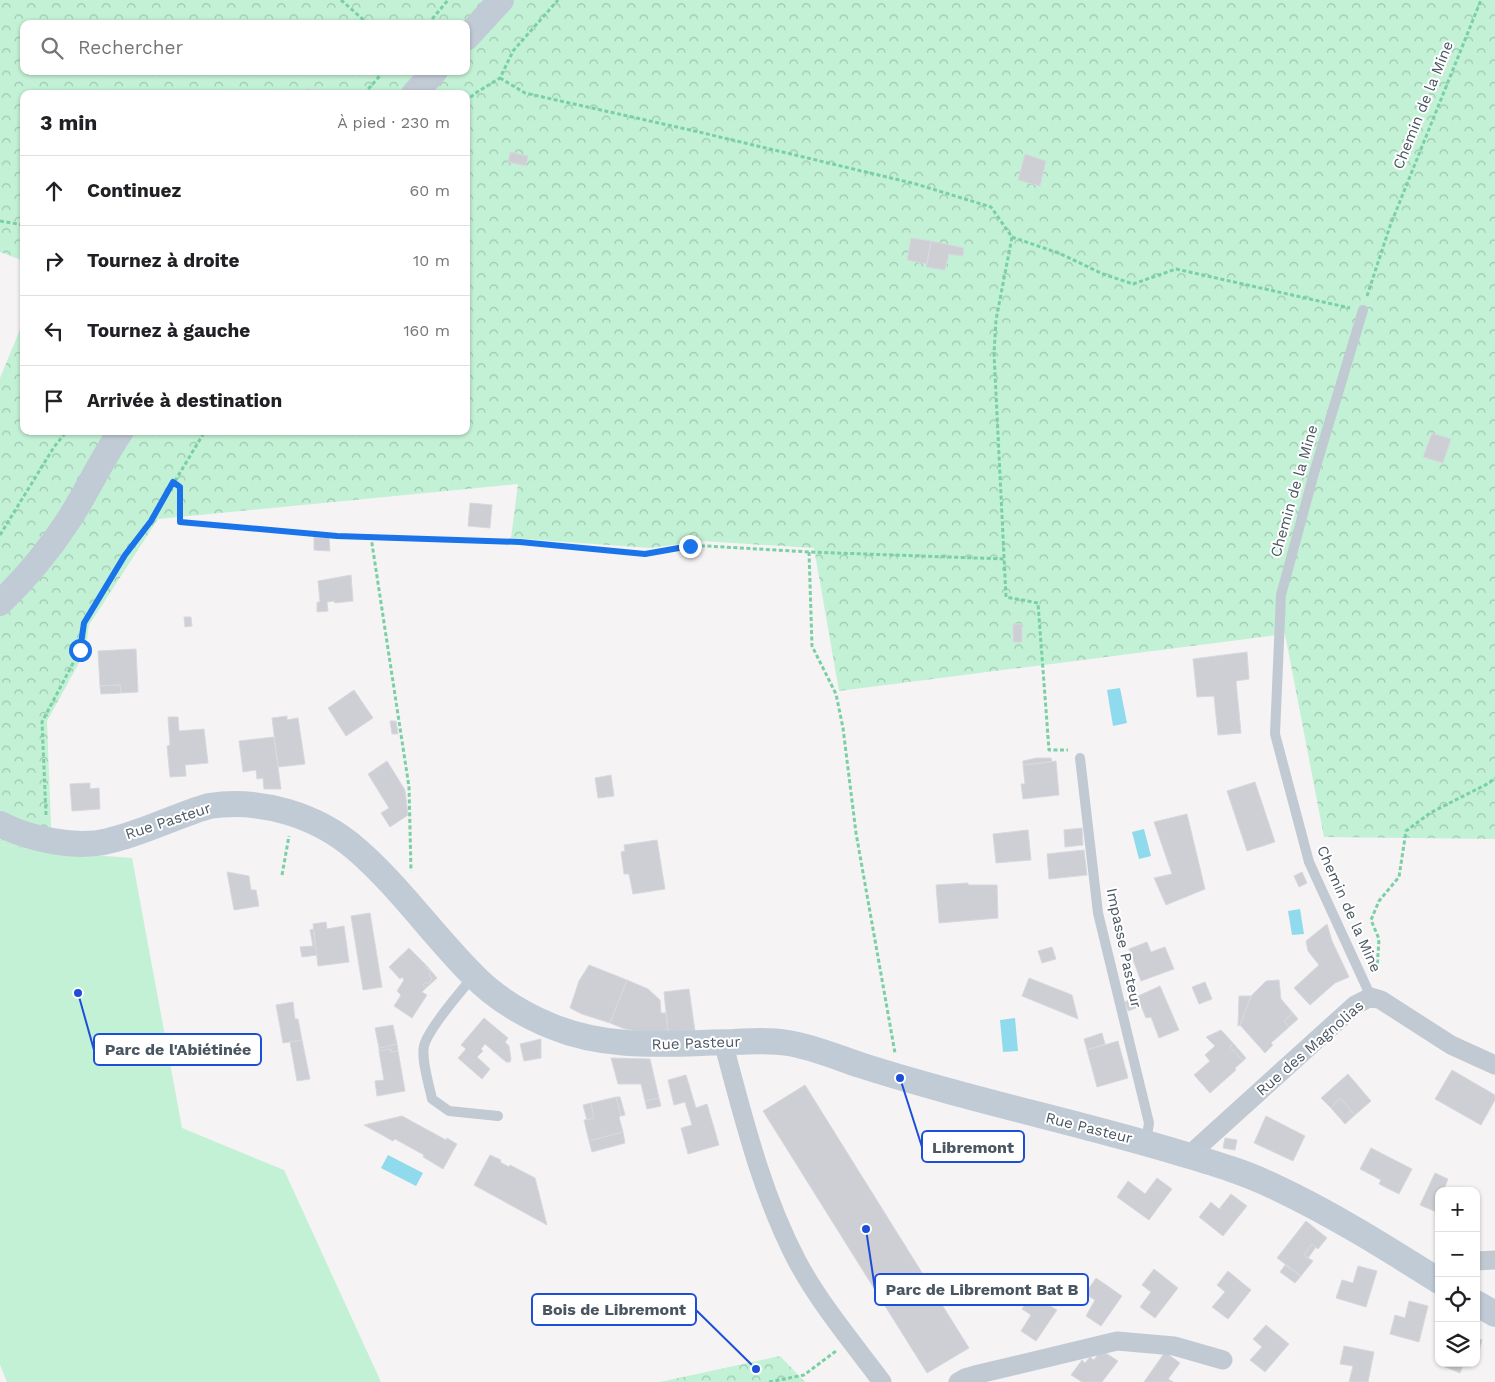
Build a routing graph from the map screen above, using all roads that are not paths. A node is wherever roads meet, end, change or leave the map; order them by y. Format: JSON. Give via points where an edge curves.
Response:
{"nodes":[{"id":1,"x":501,"y":0,"type":"edge"},
{"id":2,"x":470,"y":34,"type":"edge"},
{"id":3,"x":431,"y":75,"type":"edge"},
{"id":4,"x":418,"y":90,"type":"edge"},
{"id":5,"x":1363,"y":310,"type":"road end"},
{"id":6,"x":119,"y":435,"type":"edge"},
{"id":7,"x":0,"y":603,"type":"edge"},
{"id":8,"x":1080,"y":758,"type":"road end"},
{"id":9,"x":0,"y":824,"type":"edge"},
{"id":10,"x":474,"y":976,"type":"junction"},
{"id":11,"x":1371,"y":997,"type":"junction"},
{"id":12,"x":723,"y":1042,"type":"junction"},
{"id":13,"x":1495,"y":1065,"type":"edge"},
{"id":14,"x":498,"y":1116,"type":"dead end"},
{"id":15,"x":1146,"y":1143,"type":"junction"},
{"id":16,"x":1194,"y":1158,"type":"junction"},
{"id":17,"x":1495,"y":1260,"type":"edge"},
{"id":18,"x":1480,"y":1261,"type":"edge"},
{"id":19,"x":1435,"y":1277,"type":"edge"},
{"id":20,"x":1480,"y":1305,"type":"edge"},
{"id":21,"x":1495,"y":1314,"type":"edge"},
{"id":22,"x":1222,"y":1360,"type":"dead end"},
{"id":23,"x":882,"y":1382,"type":"edge"},
{"id":24,"x":958,"y":1382,"type":"edge"}],
"edges":[{"from":1,"to":2,"type":"street"},
{"from":3,"to":4,"type":"street"},
{"from":5,"to":11,"type":"lane","name":"Chemin de la Mine","via":[[1281,595],[1275,734],[1309,862]]},
{"from":6,"to":7,"type":"street","via":[[55,540]]},
{"from":8,"to":15,"type":"lane","name":"Impasse Pasteur","via":[[1098,913],[1149,1123]]},
{"from":9,"to":10,"type":"street","name":"Rue Pasteur","via":[[48,840],[82,844],[108,841],[190,812],[220,805],[266,807],[292,814],[321,826],[353,846]]},
{"from":10,"to":12,"type":"street","name":"Rue Pasteur","via":[[524,1013],[578,1036],[648,1045]]},
{"from":10,"to":14,"type":"lane","via":[[428,1036],[424,1058],[432,1099],[448,1111]]},
{"from":11,"to":13,"type":"street","name":"Rue des Magnolias","via":[[1451,1044]]},
{"from":11,"to":16,"type":"street","name":"Rue des Magnolias","via":[[1355,1005],[1204,1141]]},
{"from":12,"to":15,"type":"street","name":"Rue Pasteur","via":[[791,1044],[900,1078]]},
{"from":12,"to":23,"type":"street","via":[[754,1154],[780,1226],[798,1262]]},
{"from":15,"to":16,"type":"street","name":"Rue Pasteur"},
{"from":16,"to":19,"type":"street","name":"Rue Pasteur","via":[[1272,1185],[1343,1222]]},
{"from":17,"to":18,"type":"street"},
{"from":20,"to":21,"type":"street"},
{"from":22,"to":24,"type":"street","via":[[1174,1346],[1117,1342],[979,1374]]}]}
